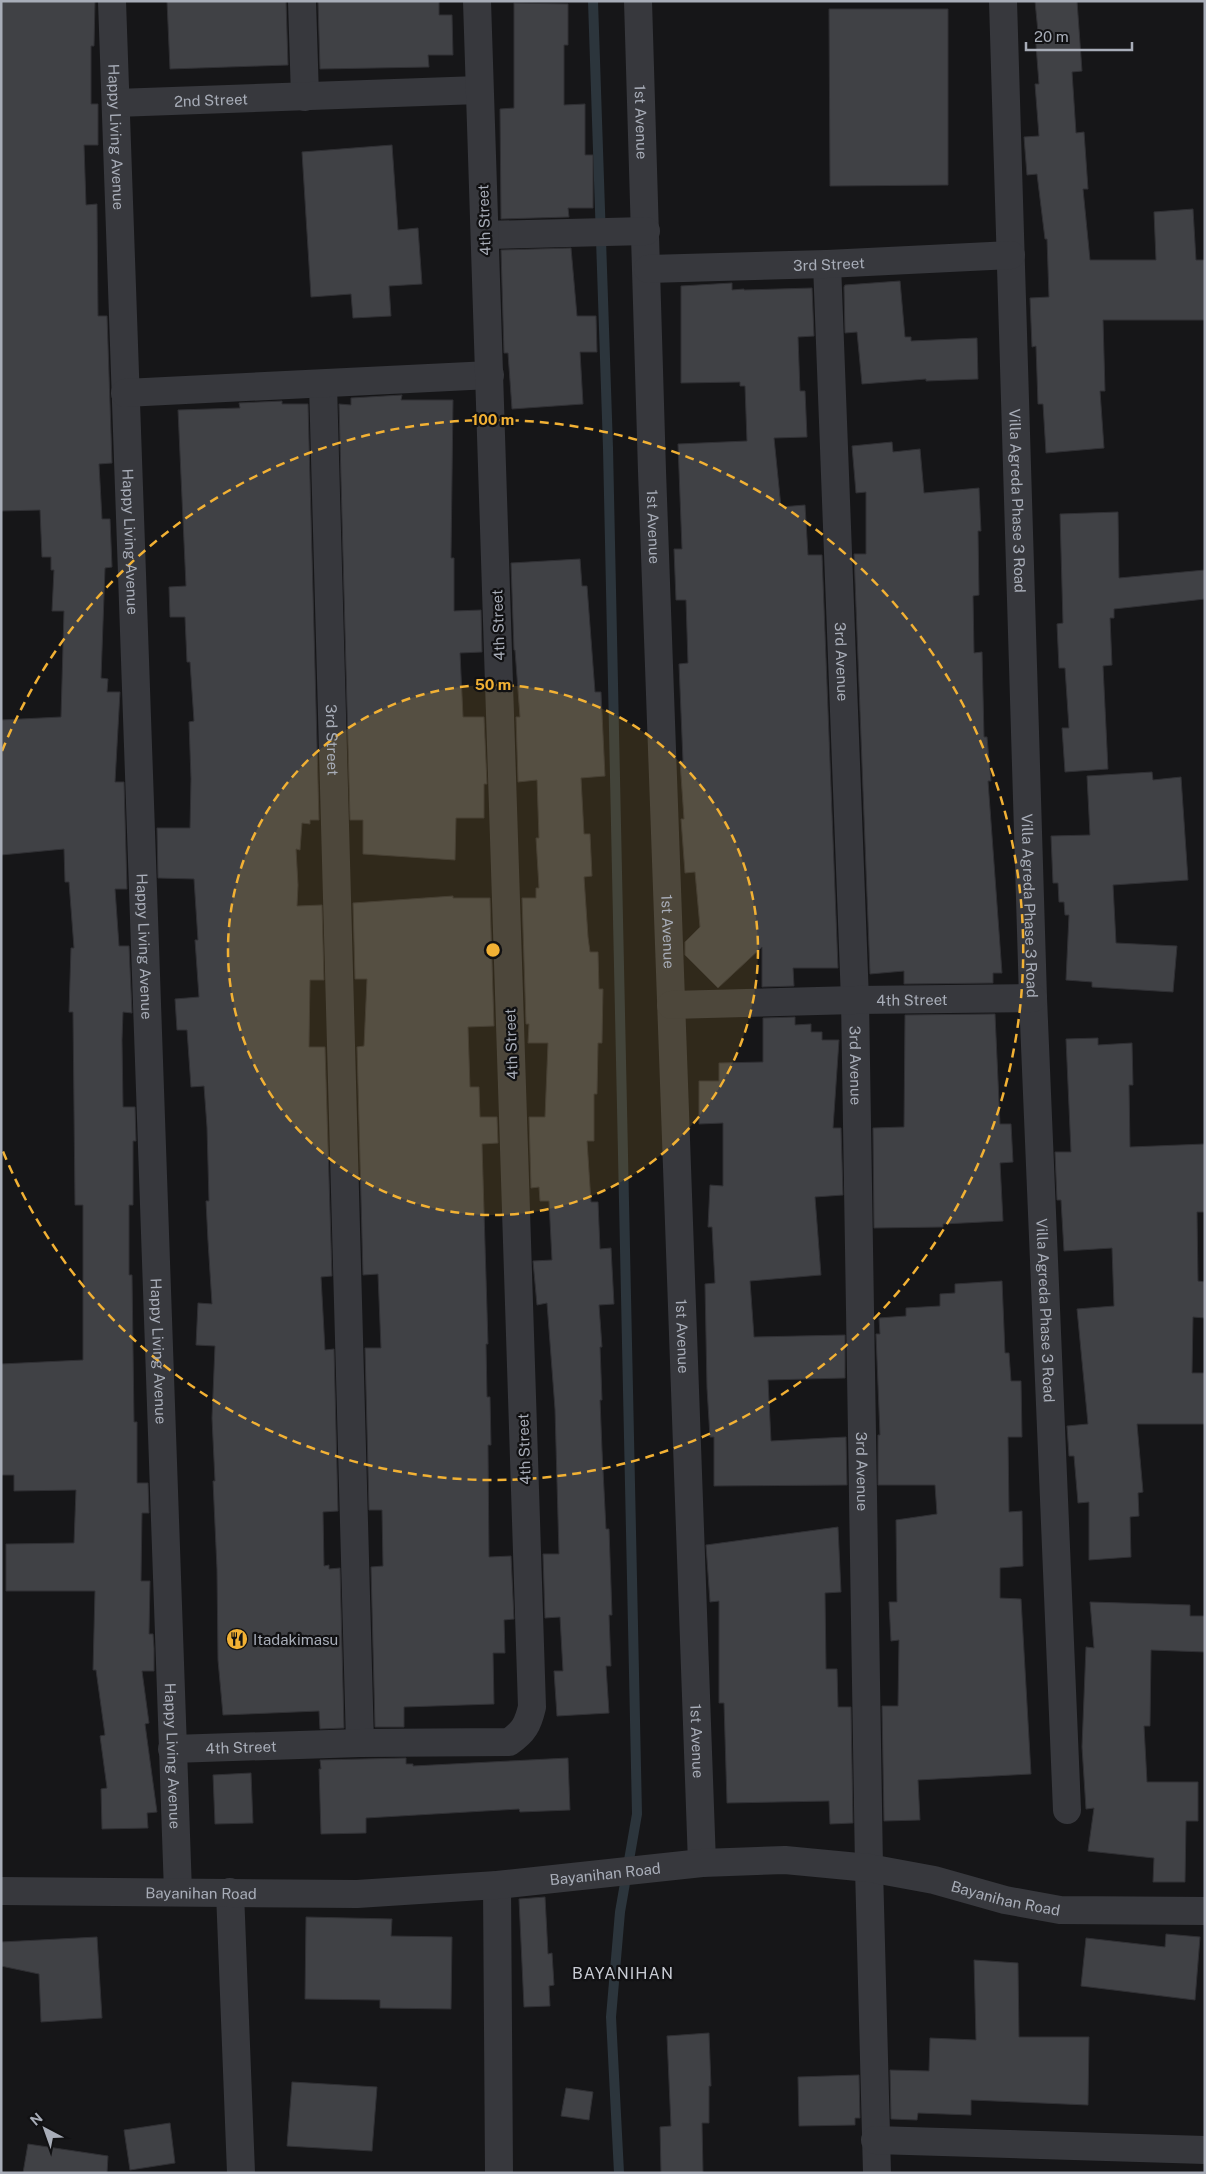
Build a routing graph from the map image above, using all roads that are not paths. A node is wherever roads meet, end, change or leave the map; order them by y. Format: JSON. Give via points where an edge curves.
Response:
{"nodes":[{"id":1,"x":112,"y":1,"type":"edge"},
{"id":2,"x":302,"y":1,"type":"edge"},
{"id":3,"x":477,"y":1,"type":"edge"},
{"id":4,"x":638,"y":1,"type":"edge"},
{"id":5,"x":1003,"y":1,"type":"edge"},
{"id":6,"x":479,"y":90,"type":"junction"},
{"id":7,"x":305,"y":97,"type":"junction"},
{"id":8,"x":116,"y":103,"type":"junction"},
{"id":9,"x":646,"y":231,"type":"junction"},
{"id":10,"x":485,"y":235,"type":"junction"},
{"id":11,"x":1011,"y":256,"type":"junction"},
{"id":12,"x":827,"y":264,"type":"junction"},
{"id":13,"x":648,"y":269,"type":"junction"},
{"id":14,"x":490,"y":375,"type":"junction"},
{"id":15,"x":323,"y":384,"type":"junction"},
{"id":16,"x":125,"y":392,"type":"junction"},
{"id":17,"x":1034,"y":998,"type":"junction"},
{"id":18,"x":855,"y":1000,"type":"junction"},
{"id":19,"x":671,"y":1005,"type":"junction"},
{"id":20,"x":360,"y":1743,"type":"junction"},
{"id":21,"x":172,"y":1749,"type":"junction"},
{"id":22,"x":1067,"y":1810,"type":"dead end"},
{"id":23,"x":702,"y":1863,"type":"junction"},
{"id":24,"x":869,"y":1868,"type":"junction"},
{"id":25,"x":497,"y":1885,"type":"junction"},
{"id":26,"x":1,"y":1891,"type":"edge"},
{"id":27,"x":178,"y":1892,"type":"junction"},
{"id":28,"x":230,"y":1892,"type":"junction"},
{"id":29,"x":1205,"y":1910,"type":"edge"},
{"id":30,"x":874,"y":2140,"type":"junction"},
{"id":31,"x":1205,"y":2150,"type":"edge"},
{"id":32,"x":241,"y":2173,"type":"edge"},
{"id":33,"x":499,"y":2173,"type":"edge"},
{"id":34,"x":877,"y":2173,"type":"edge"}],
"edges":[{"from":1,"to":8,"type":"street","name":"Happy Living Avenue"},
{"from":2,"to":7,"type":"street"},
{"from":3,"to":6,"type":"street","name":"4th Street"},
{"from":4,"to":9,"type":"street","name":"1st Avenue"},
{"from":5,"to":11,"type":"street","name":"Villa Agreda Phase 3 Road"},
{"from":6,"to":7,"type":"street","name":"2nd Street"},
{"from":6,"to":10,"type":"street","name":"4th Street"},
{"from":7,"to":8,"type":"street","name":"2nd Street"},
{"from":8,"to":16,"type":"street","name":"Happy Living Avenue"},
{"from":9,"to":10,"type":"street"},
{"from":9,"to":13,"type":"street","name":"1st Avenue"},
{"from":10,"to":14,"type":"street","name":"4th Street"},
{"from":11,"to":12,"type":"street","name":"3rd Street"},
{"from":11,"to":17,"type":"street","name":"Villa Agreda Phase 3 Road"},
{"from":12,"to":13,"type":"street","name":"3rd Street"},
{"from":12,"to":18,"type":"street","name":"3rd Avenue"},
{"from":13,"to":19,"type":"street","name":"1st Avenue"},
{"from":14,"to":15,"type":"street"},
{"from":14,"to":20,"type":"street","name":"4th Street","via":[[532,1707],[522,1734],[509,1742]]},
{"from":15,"to":16,"type":"street"},
{"from":15,"to":20,"type":"street","name":"3rd Street"},
{"from":16,"to":21,"type":"street","name":"Happy Living Avenue"},
{"from":17,"to":18,"type":"street","name":"4th Street"},
{"from":17,"to":22,"type":"street","name":"Villa Agreda Phase 3 Road"},
{"from":18,"to":19,"type":"street","name":"4th Street"},
{"from":18,"to":24,"type":"street","name":"3rd Avenue"},
{"from":19,"to":23,"type":"street","name":"1st Avenue"},
{"from":20,"to":21,"type":"street","name":"4th Street"},
{"from":21,"to":27,"type":"street","name":"Happy Living Avenue"},
{"from":23,"to":24,"type":"street","name":"Bayanihan Road","via":[[784,1860]]},
{"from":23,"to":25,"type":"street","name":"Bayanihan Road"},
{"from":24,"to":29,"type":"street","name":"Bayanihan Road","via":[[1060,1910]]},
{"from":24,"to":30,"type":"street","name":"3rd Avenue"},
{"from":25,"to":28,"type":"street","name":"Bayanihan Road","via":[[357,1894]]},
{"from":25,"to":33,"type":"street"},
{"from":26,"to":27,"type":"street","name":"Bayanihan Road"},
{"from":27,"to":28,"type":"street","name":"Bayanihan Road"},
{"from":28,"to":32,"type":"street"},
{"from":30,"to":31,"type":"street"},
{"from":30,"to":34,"type":"street","name":"3rd Avenue"}]}
